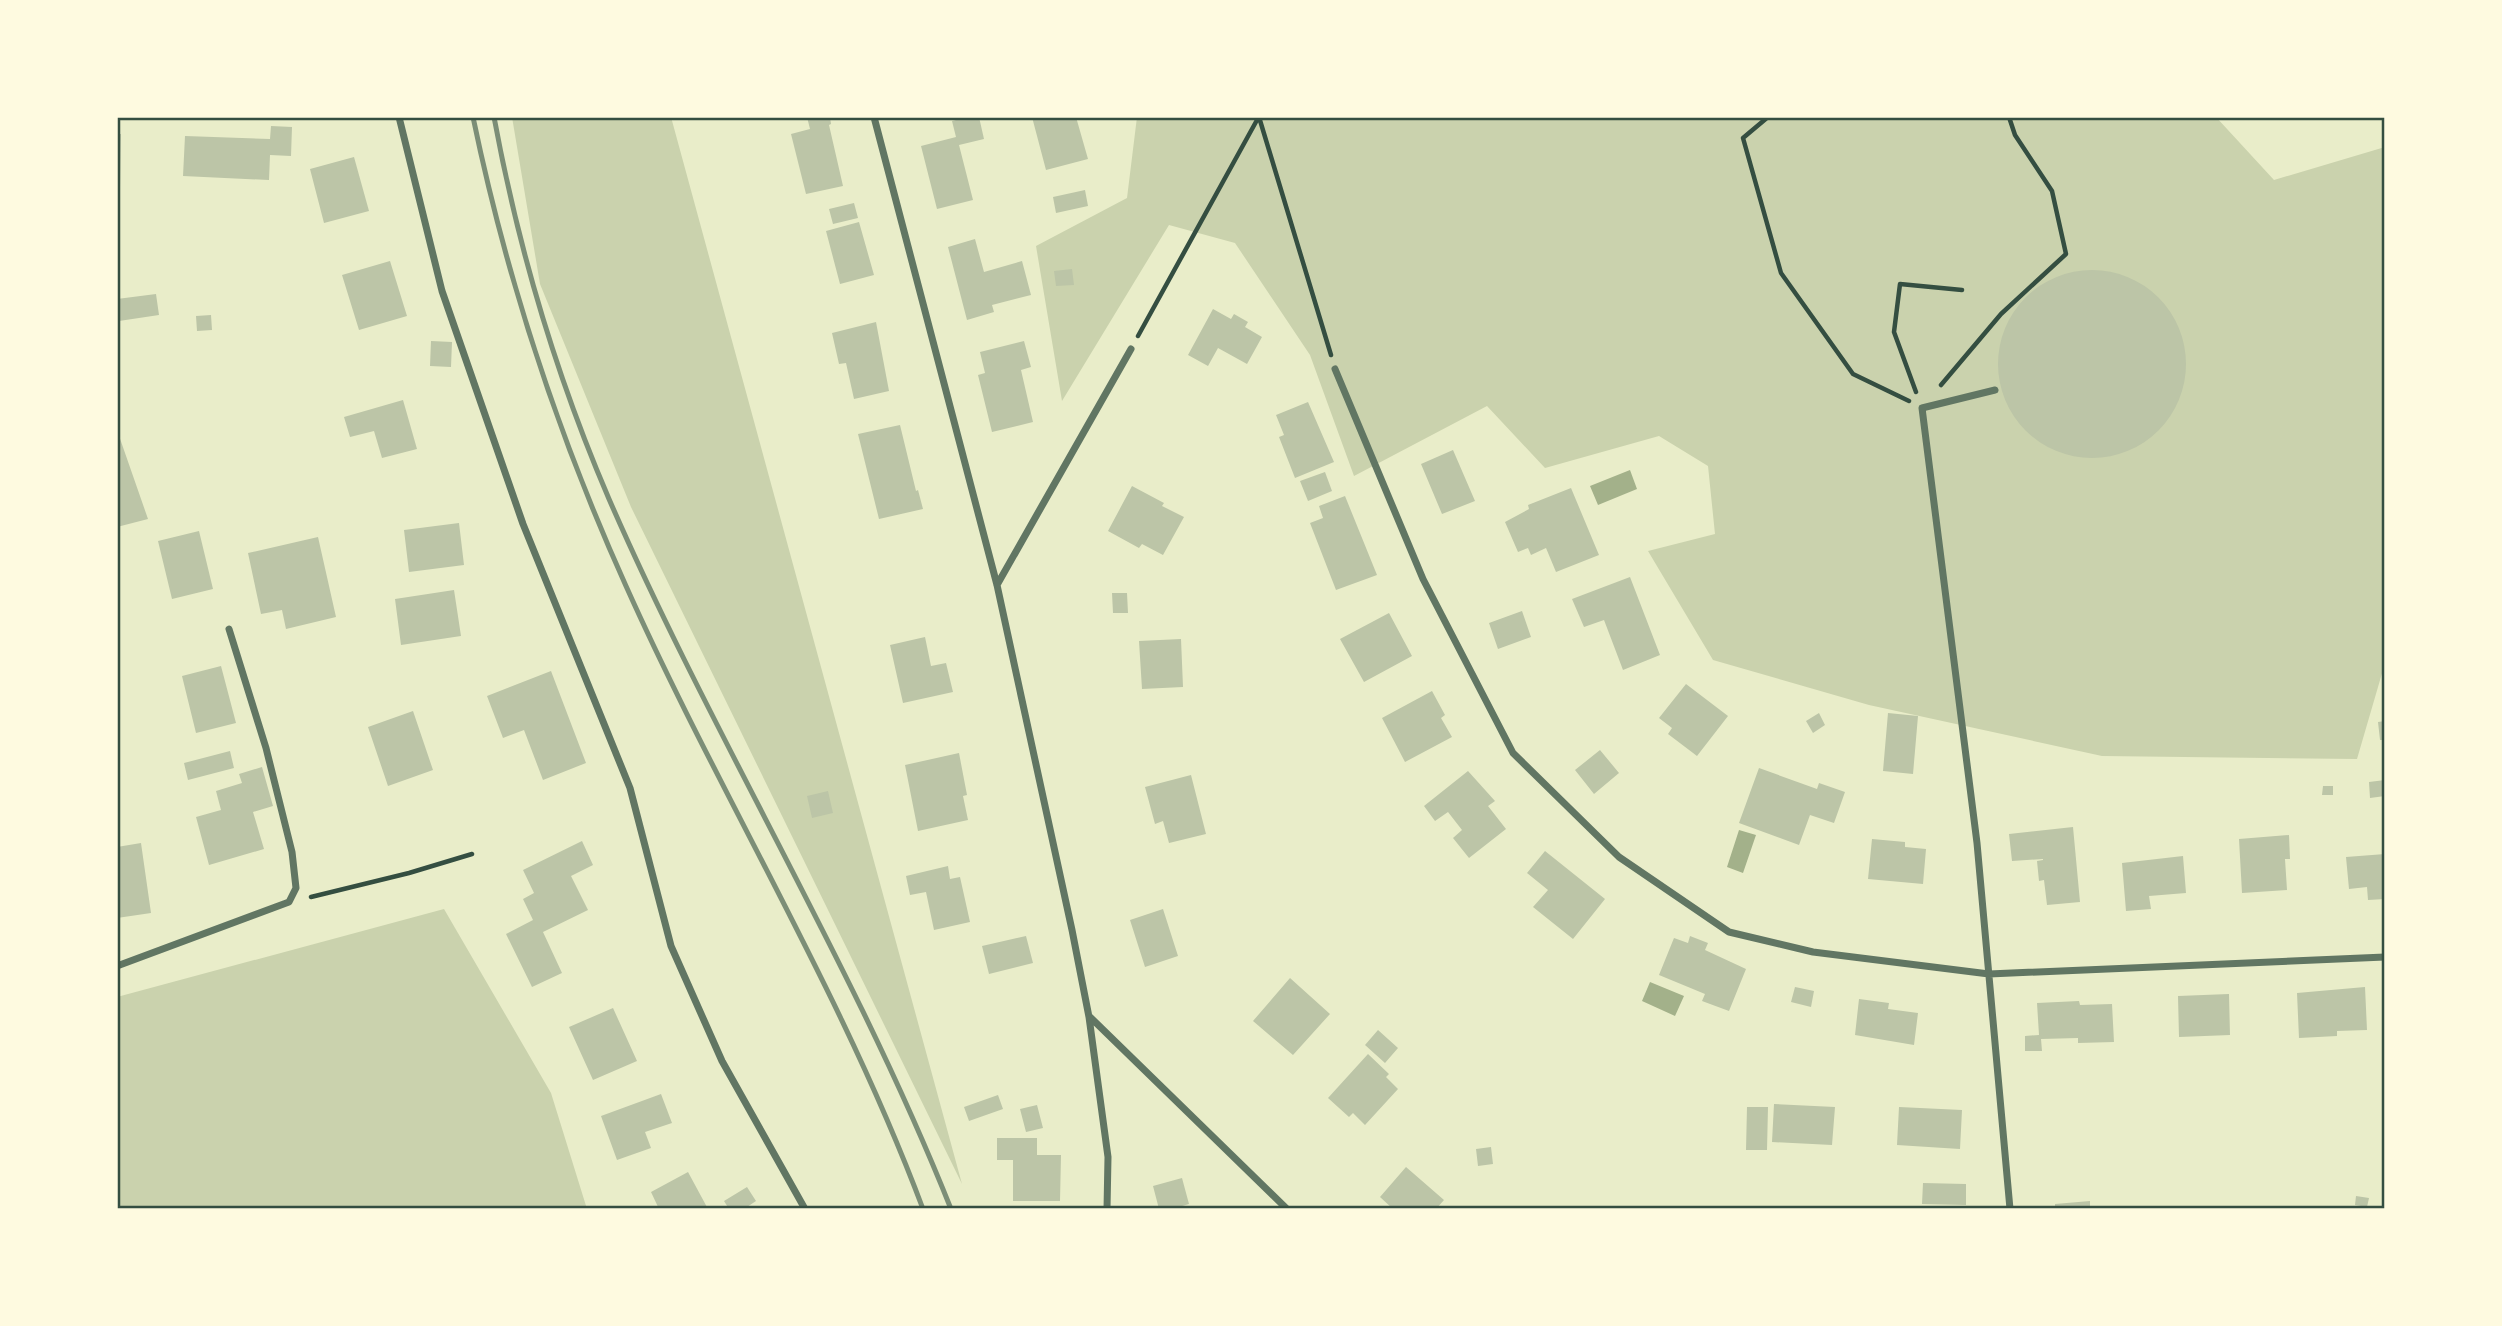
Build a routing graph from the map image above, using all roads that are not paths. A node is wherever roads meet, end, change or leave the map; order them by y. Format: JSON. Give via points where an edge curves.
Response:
{"nodes":[{"id":1,"x":399,"y":117,"type":"edge"},
{"id":2,"x":874,"y":117,"type":"edge"},
{"id":3,"x":1131,"y":349,"type":"road end"},
{"id":4,"x":1335,"y":369,"type":"road end"},
{"id":5,"x":1996,"y":390,"type":"dead end"},
{"id":6,"x":998,"y":585,"type":"junction"},
{"id":7,"x":229,"y":629,"type":"dead end"},
{"id":8,"x":2385,"y":957,"type":"edge"},
{"id":9,"x":117,"y":966,"type":"edge"},
{"id":10,"x":1989,"y":974,"type":"junction"},
{"id":11,"x":1089,"y":1017,"type":"junction"},
{"id":12,"x":805,"y":1209,"type":"edge"},
{"id":13,"x":1108,"y":1209,"type":"edge"},
{"id":14,"x":1287,"y":1209,"type":"edge"},
{"id":15,"x":2010,"y":1209,"type":"edge"}],
"edges":[{"from":1,"to":12,"type":"street","via":[[442,291],[523,524],[631,788],[671,946],[722,1060]]},
{"from":2,"to":6,"type":"street"},
{"from":3,"to":6,"type":"street"},
{"from":4,"to":10,"type":"street","via":[[1423,579],[1513,753],[1619,857],[1729,932],[1813,951]]},
{"from":5,"to":10,"type":"street","via":[[1922,408]]},
{"from":6,"to":11,"type":"street"},
{"from":7,"to":9,"type":"street","via":[[266,748],[292,852],[296,888],[289,902]]},
{"from":8,"to":10,"type":"street"},
{"from":10,"to":15,"type":"street"},
{"from":11,"to":13,"type":"street","via":[[1108,1157]]},
{"from":11,"to":14,"type":"street"}]}
